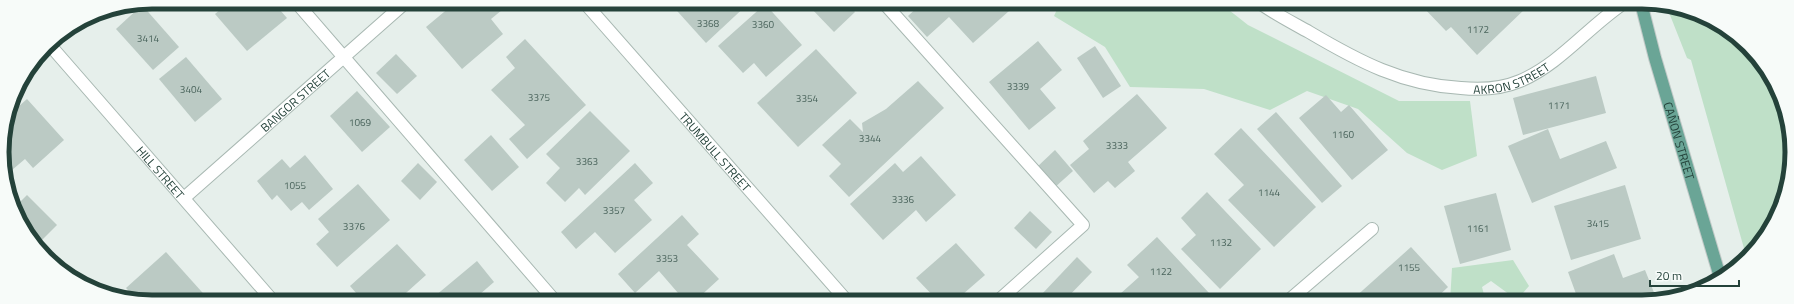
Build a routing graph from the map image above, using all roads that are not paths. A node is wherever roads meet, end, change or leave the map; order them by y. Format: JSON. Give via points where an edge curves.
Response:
{"nodes":[{"id":1,"x":302,"y":9,"type":"edge"},
{"id":2,"x":398,"y":9,"type":"edge"},
{"id":3,"x":590,"y":9,"type":"edge"},
{"id":4,"x":889,"y":9,"type":"edge"},
{"id":5,"x":1270,"y":9,"type":"edge"},
{"id":6,"x":1615,"y":9,"type":"edge"},
{"id":7,"x":1643,"y":9,"type":"edge"},
{"id":8,"x":53,"y":49,"type":"edge"},
{"id":9,"x":343,"y":58,"type":"junction"},
{"id":10,"x":184,"y":198,"type":"junction"},
{"id":11,"x":1372,"y":229,"type":"dead end"},
{"id":12,"x":1719,"y":273,"type":"edge"},
{"id":13,"x":268,"y":295,"type":"edge"},
{"id":14,"x":550,"y":295,"type":"edge"},
{"id":15,"x":842,"y":295,"type":"edge"},
{"id":16,"x":1005,"y":295,"type":"edge"},
{"id":17,"x":1295,"y":295,"type":"edge"}],
"edges":[{"from":1,"to":9,"type":"street"},
{"from":2,"to":9,"type":"street","name":"BANGOR STREET"},
{"from":3,"to":15,"type":"street","name":"TRUMBULL STREET"},
{"from":4,"to":16,"type":"street","via":[[1083,225]]},
{"from":5,"to":6,"type":"street","name":"AKRON STREET","via":[[1339,50],[1377,69],[1413,81],[1471,89],[1499,87],[1519,81],[1546,67]]},
{"from":7,"to":12,"type":"main road","name":"CAÑON STREET"},
{"from":8,"to":10,"type":"street","name":"HILL STREET"},
{"from":9,"to":10,"type":"street","name":"BANGOR STREET"},
{"from":9,"to":14,"type":"street"},
{"from":10,"to":13,"type":"street","name":"HILL STREET"},
{"from":11,"to":17,"type":"street"}]}
